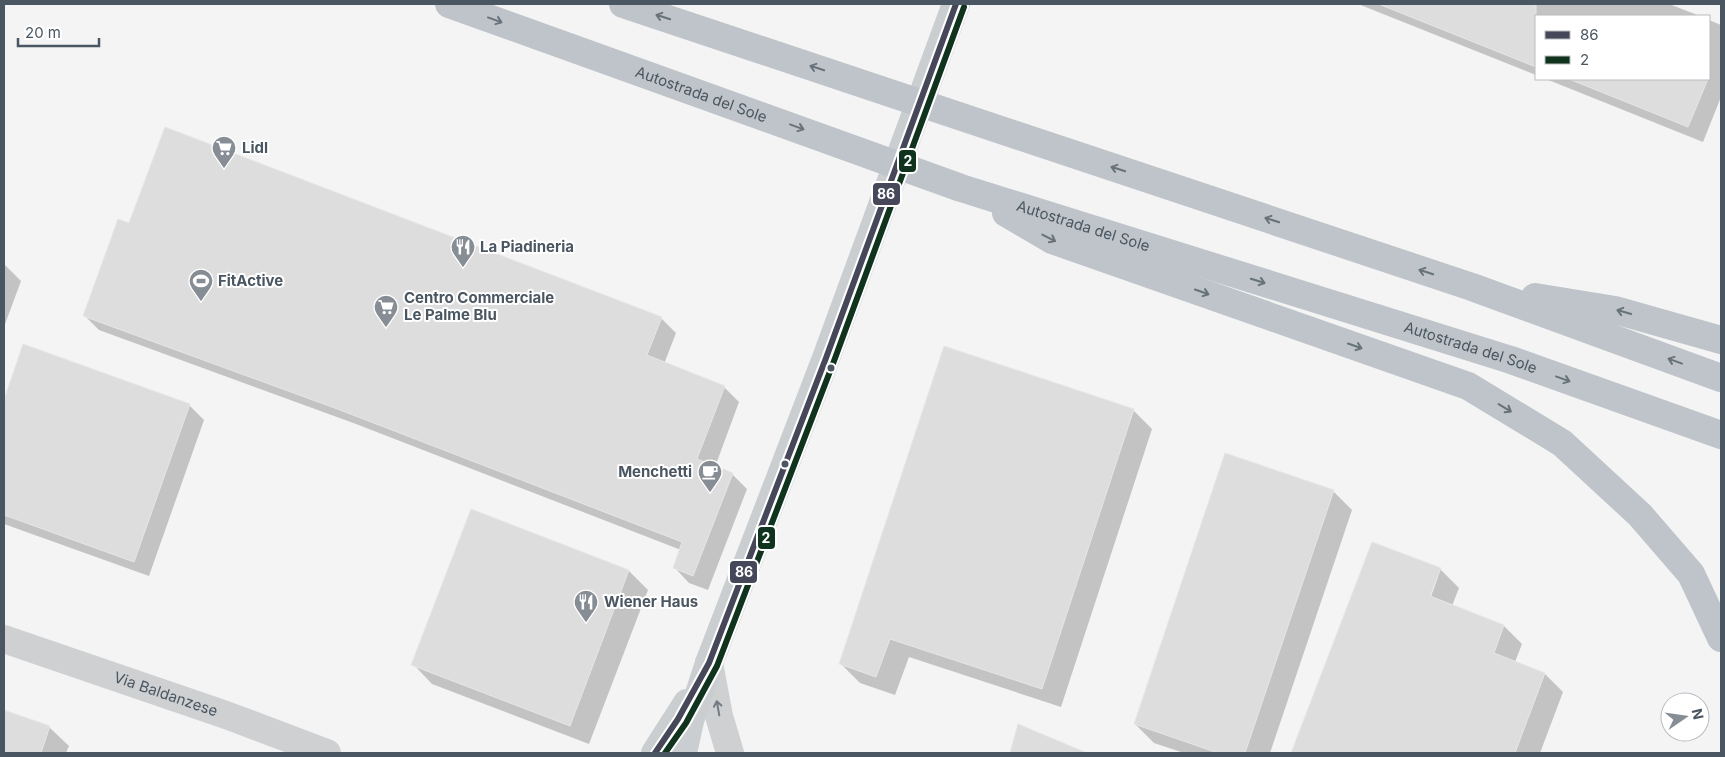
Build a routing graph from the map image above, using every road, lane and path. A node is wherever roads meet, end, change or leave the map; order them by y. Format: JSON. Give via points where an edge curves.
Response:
{"nodes":[{"id":1,"x":449,"y":4,"type":"edge"},
{"id":2,"x":623,"y":4,"type":"edge"},
{"id":3,"x":956,"y":4,"type":"edge"},
{"id":4,"x":951,"y":184,"type":"junction"},
{"id":5,"x":1472,"y":287,"type":"junction"},
{"id":6,"x":1721,"y":340,"type":"edge"},
{"id":7,"x":1721,"y":378,"type":"edge"},
{"id":8,"x":1721,"y":435,"type":"edge"},
{"id":9,"x":1721,"y":638,"type":"edge"},
{"id":10,"x":4,"y":639,"type":"edge"},
{"id":11,"x":709,"y":663,"type":"junction"},
{"id":12,"x":327,"y":753,"type":"edge"},
{"id":13,"x":654,"y":753,"type":"edge"},
{"id":14,"x":682,"y":753,"type":"edge"},
{"id":15,"x":730,"y":753,"type":"edge"}],
"edges":[{"from":1,"to":4,"type":"highway","name":"Autostrada del Sole","one_way":true},
{"from":5,"to":2,"type":"highway","one_way":true},
{"from":3,"to":11,"type":"main road","via":[[826,358]]},
{"from":4,"to":8,"type":"highway","name":"Autostrada del Sole","one_way":true,"via":[[1512,360]]},
{"from":4,"to":9,"type":"highway","one_way":true,"via":[[1052,240],[1468,386],[1562,443],[1640,515],[1691,574]]},
{"from":6,"to":5,"type":"highway","one_way":true,"via":[[1615,310]]},
{"from":7,"to":5,"type":"highway","one_way":true},
{"from":10,"to":12,"type":"street","name":"Via Baldanzese"},
{"from":11,"to":13,"type":"main road","via":[[678,719]]},
{"from":11,"to":14,"type":"main road"},
{"from":15,"to":11,"type":"street","one_way":true}]}
